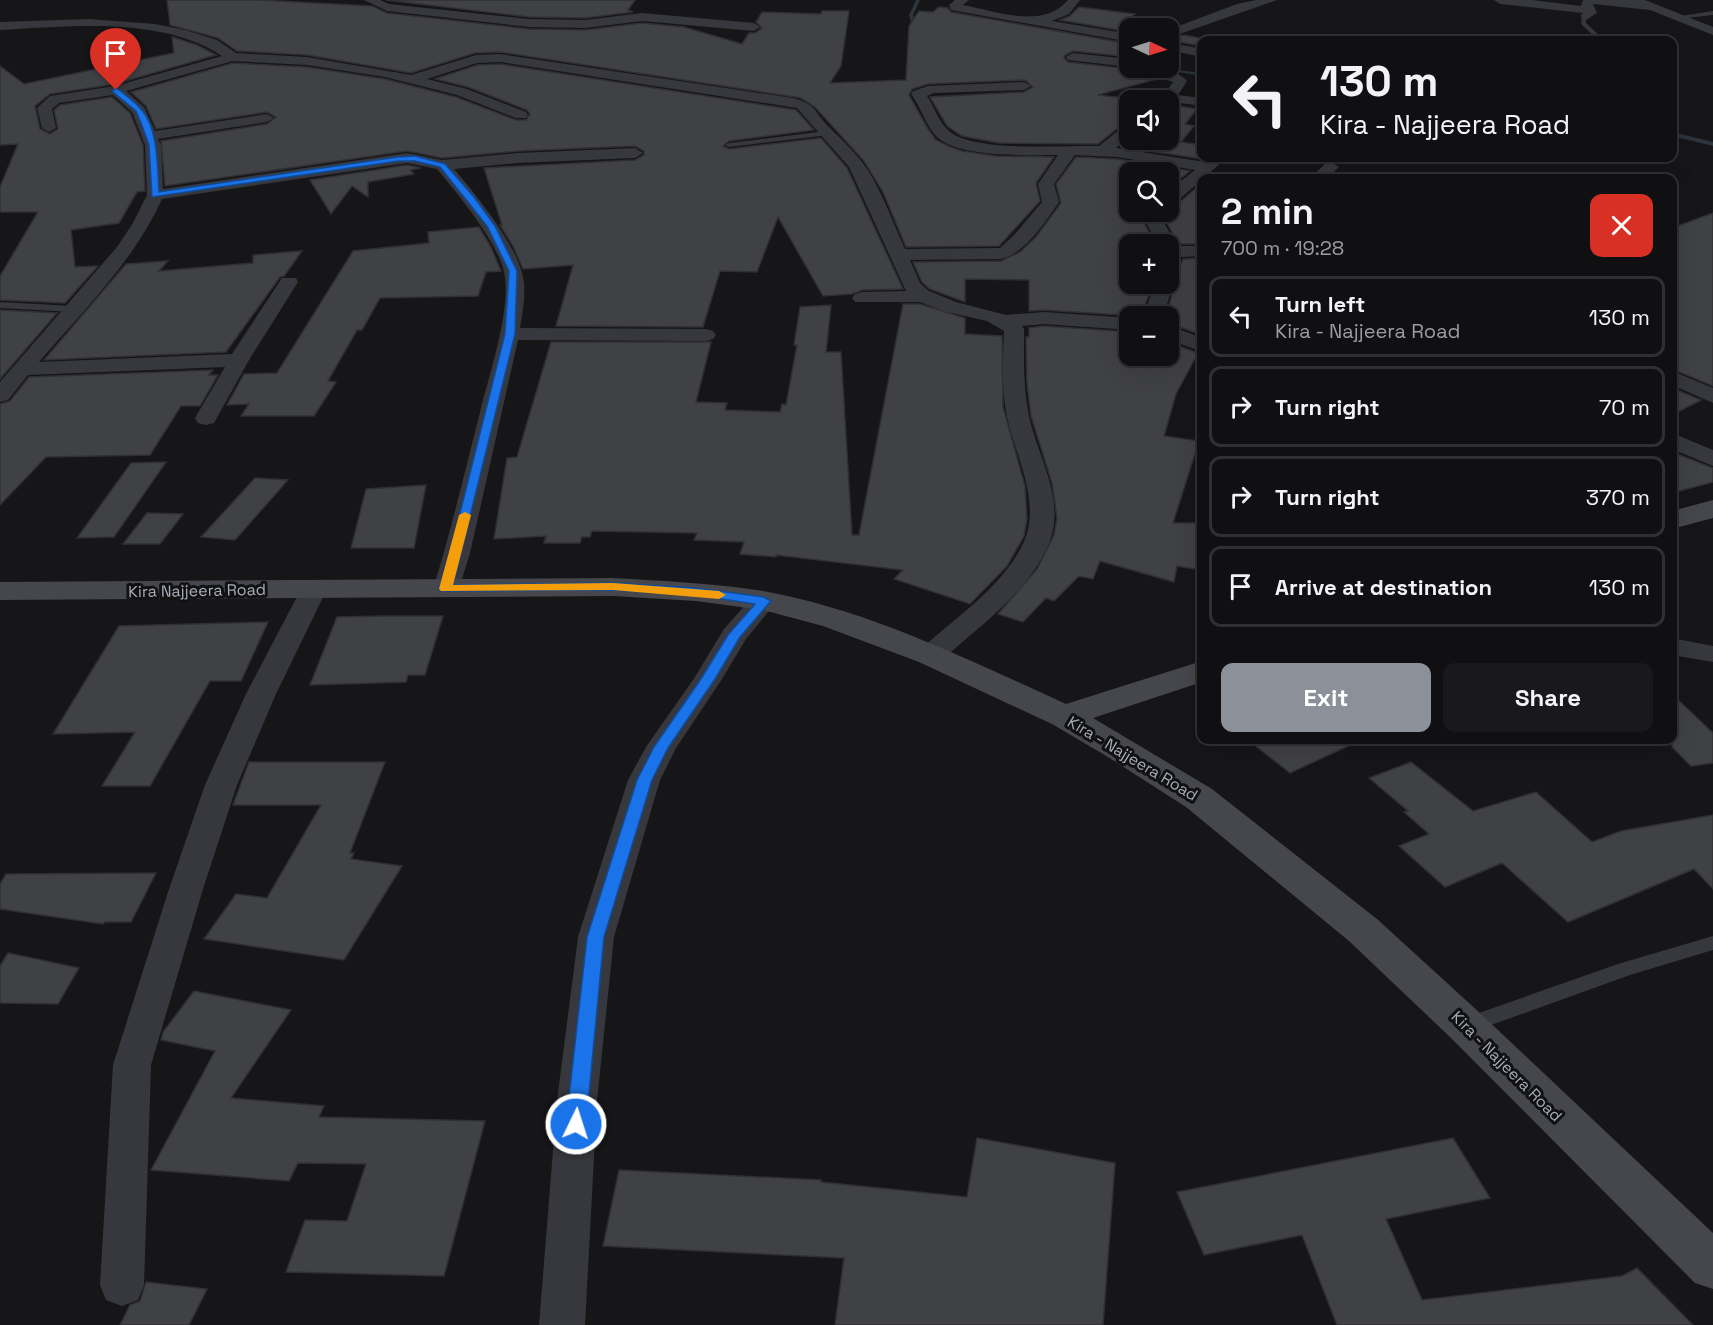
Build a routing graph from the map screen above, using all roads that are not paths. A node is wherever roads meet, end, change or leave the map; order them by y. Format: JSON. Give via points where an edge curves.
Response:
{"nodes":[{"id":1,"x":370,"y":0,"type":"edge"},
{"id":2,"x":963,"y":0,"type":"edge"},
{"id":3,"x":1074,"y":0,"type":"edge"},
{"id":4,"x":1271,"y":0,"type":"edge"},
{"id":5,"x":1500,"y":0,"type":"edge"},
{"id":6,"x":1640,"y":2,"type":"edge"},
{"id":7,"x":1587,"y":13,"type":"junction"},
{"id":8,"x":1713,"y":13,"type":"edge"},
{"id":9,"x":1677,"y":17,"type":"junction"},
{"id":10,"x":1038,"y":22,"type":"junction"},
{"id":11,"x":0,"y":26,"type":"edge"},
{"id":12,"x":754,"y":27,"type":"dead end"},
{"id":13,"x":1179,"y":30,"type":"edge"},
{"id":14,"x":1713,"y":31,"type":"edge"},
{"id":15,"x":1119,"y":36,"type":"edge"},
{"id":16,"x":1597,"y":36,"type":"edge"},
{"id":17,"x":1179,"y":48,"type":"edge"},
{"id":18,"x":1197,"y":52,"type":"edge"},
{"id":19,"x":233,"y":57,"type":"junction"},
{"id":20,"x":1073,"y":57,"type":"dead end"},
{"id":21,"x":1119,"y":62,"type":"edge"},
{"id":22,"x":1176,"y":78,"type":"edge"},
{"id":23,"x":413,"y":79,"type":"junction"},
{"id":24,"x":1024,"y":86,"type":"dead end"},
{"id":25,"x":116,"y":90,"type":"junction"},
{"id":26,"x":1174,"y":90,"type":"edge"},
{"id":27,"x":1179,"y":100,"type":"edge"},
{"id":28,"x":1197,"y":102,"type":"edge"},
{"id":29,"x":521,"y":115,"type":"dead end"},
{"id":30,"x":267,"y":118,"type":"dead end"},
{"id":31,"x":49,"y":128,"type":"dead end"},
{"id":32,"x":826,"y":133,"type":"junction"},
{"id":33,"x":149,"y":136,"type":"junction"},
{"id":34,"x":1119,"y":137,"type":"edge"},
{"id":35,"x":729,"y":145,"type":"dead end"},
{"id":36,"x":1070,"y":151,"type":"junction"},
{"id":37,"x":1103,"y":151,"type":"junction"},
{"id":38,"x":635,"y":153,"type":"dead end"},
{"id":39,"x":1197,"y":160,"type":"edge"},
{"id":40,"x":1214,"y":162,"type":"edge"},
{"id":41,"x":442,"y":165,"type":"junction"},
{"id":42,"x":1331,"y":167,"type":"dead end"},
{"id":43,"x":1199,"y":174,"type":"edge"},
{"id":44,"x":1323,"y":174,"type":"edge"},
{"id":45,"x":1197,"y":176,"type":"edge"},
{"id":46,"x":1179,"y":191,"type":"edge"},
{"id":47,"x":155,"y":195,"type":"junction"},
{"id":48,"x":1197,"y":251,"type":"edge"},
{"id":49,"x":1179,"y":252,"type":"edge"},
{"id":50,"x":899,"y":255,"type":"junction"},
{"id":51,"x":289,"y":282,"type":"dead end"},
{"id":52,"x":920,"y":296,"type":"junction"},
{"id":53,"x":862,"y":297,"type":"dead end"},
{"id":54,"x":0,"y":304,"type":"edge"},
{"id":55,"x":73,"y":309,"type":"junction"},
{"id":56,"x":1005,"y":321,"type":"junction"},
{"id":57,"x":1119,"y":323,"type":"edge"},
{"id":58,"x":510,"y":334,"type":"junction"},
{"id":59,"x":706,"y":335,"type":"dead end"},
{"id":60,"x":1179,"y":336,"type":"edge"},
{"id":61,"x":1197,"y":344,"type":"edge"},
{"id":62,"x":239,"y":360,"type":"junction"},
{"id":63,"x":23,"y":369,"type":"junction"},
{"id":64,"x":1677,"y":379,"type":"edge"},
{"id":65,"x":0,"y":395,"type":"edge"},
{"id":66,"x":1713,"y":396,"type":"edge"},
{"id":67,"x":206,"y":418,"type":"dead end"},
{"id":68,"x":1677,"y":442,"type":"edge"},
{"id":69,"x":1713,"y":459,"type":"edge"},
{"id":70,"x":1713,"y":509,"type":"edge"},
{"id":71,"x":1677,"y":519,"type":"edge"},
{"id":72,"x":394,"y":588,"type":"joint"},
{"id":73,"x":314,"y":589,"type":"junction"},
{"id":74,"x":446,"y":589,"type":"junction"},
{"id":75,"x":0,"y":591,"type":"edge"},
{"id":76,"x":764,"y":601,"type":"junction"},
{"id":77,"x":1677,"y":647,"type":"edge"},
{"id":78,"x":1713,"y":654,"type":"edge"},
{"id":79,"x":931,"y":655,"type":"junction"},
{"id":80,"x":1197,"y":673,"type":"edge"},
{"id":81,"x":1064,"y":716,"type":"junction"},
{"id":82,"x":1713,"y":943,"type":"edge"},
{"id":83,"x":1467,"y":1026,"type":"junction"},
{"id":84,"x":1713,"y":1266,"type":"edge"},
{"id":85,"x":122,"y":1285,"type":"dead end"},
{"id":86,"x":562,"y":1325,"type":"edge"}],
"edges":[{"from":1,"to":12,"type":"street","via":[[387,7],[529,23],[585,24],[642,17]]},
{"from":2,"to":10,"type":"street","via":[[955,7]]},
{"from":3,"to":10,"type":"street","via":[[1065,11]]},
{"from":4,"to":13,"type":"street"},
{"from":5,"to":7,"type":"street"},
{"from":6,"to":7,"type":"street","via":[[1590,0],[1586,3]]},
{"from":6,"to":9,"type":"street"},
{"from":7,"to":16,"type":"lane","via":[[1583,23]]},
{"from":8,"to":9,"type":"lane"},
{"from":9,"to":14,"type":"street"},
{"from":10,"to":15,"type":"street"},
{"from":11,"to":19,"type":"street","via":[[88,22],[135,26],[201,39],[222,47]]},
{"from":17,"to":18,"type":"street"},
{"from":19,"to":23,"type":"street","via":[[330,64]]},
{"from":19,"to":25,"type":"street"},
{"from":20,"to":21,"type":"street"},
{"from":22,"to":26,"type":"street","via":[[1179,83]]},
{"from":23,"to":29,"type":"street","via":[[462,92]]},
{"from":23,"to":32,"type":"street","via":[[476,59],[500,58],[788,101],[812,113]]},
{"from":24,"to":36,"type":"street","via":[[933,89],[918,94],[946,138],[992,148]]},
{"from":25,"to":31,"type":"street","via":[[50,101],[44,108]]},
{"from":25,"to":33,"type":"street","via":[[139,110]]},
{"from":27,"to":28,"type":"street"},
{"from":30,"to":33,"type":"street"},
{"from":32,"to":35,"type":"lane"},
{"from":32,"to":50,"type":"street","via":[[856,165]]},
{"from":33,"to":47,"type":"street","via":[[153,145]]},
{"from":34,"to":37,"type":"street"},
{"from":36,"to":37,"type":"street"},
{"from":36,"to":50,"type":"street","via":[[1046,184],[1051,202],[1010,251]]},
{"from":37,"to":39,"type":"street"},
{"from":38,"to":41,"type":"street"},
{"from":40,"to":43,"type":"street"},
{"from":41,"to":47,"type":"street","via":[[398,159]]},
{"from":41,"to":58,"type":"street","via":[[491,226],[513,271]]},
{"from":42,"to":44,"type":"street"},
{"from":45,"to":46,"type":"street"},
{"from":47,"to":55,"type":"street","via":[[135,235]]},
{"from":48,"to":49,"type":"street"},
{"from":50,"to":52,"type":"street"},
{"from":51,"to":62,"type":"street"},
{"from":52,"to":53,"type":"street"},
{"from":52,"to":56,"type":"street"},
{"from":54,"to":55,"type":"lane"},
{"from":55,"to":63,"type":"street"},
{"from":56,"to":57,"type":"street","via":[[1044,318]]},
{"from":56,"to":79,"type":"street","via":[[1014,329],[1014,394],[1041,483],[1042,524],[1015,577]]},
{"from":58,"to":59,"type":"street"},
{"from":58,"to":74,"type":"street"},
{"from":60,"to":61,"type":"street"},
{"from":62,"to":63,"type":"street"},
{"from":62,"to":67,"type":"street"},
{"from":63,"to":65,"type":"street"},
{"from":64,"to":66,"type":"street"},
{"from":68,"to":69,"type":"street"},
{"from":70,"to":71,"type":"main road"},
{"from":72,"to":73,"type":"main road","name":"Kira Najjeera Road"},
{"from":72,"to":74,"type":"main road","name":"Kira - Najjeera Road"},
{"from":73,"to":75,"type":"main road","name":"Kira Najjeera Road"},
{"from":73,"to":85,"type":"street","via":[[221,785],[132,1065]]},
{"from":74,"to":76,"type":"main road","name":"Kira - Najjeera Road","via":[[613,587],[696,591]]},
{"from":76,"to":79,"type":"main road","name":"Kira - Najjeera Road","via":[[834,619]]},
{"from":76,"to":86,"type":"street","via":[[734,635],[644,780],[596,937],[578,1101]]},
{"from":77,"to":78,"type":"street"},
{"from":79,"to":81,"type":"main road","name":"Kira - Najjeera Road"},
{"from":80,"to":81,"type":"main road"},
{"from":81,"to":83,"type":"main road","name":"Kira - Najjeera Road","via":[[1199,798],[1363,930]]},
{"from":82,"to":83,"type":"lane","via":[[1625,969]]},
{"from":83,"to":84,"type":"main road","name":"Kira - Najjeera Road"}]}
